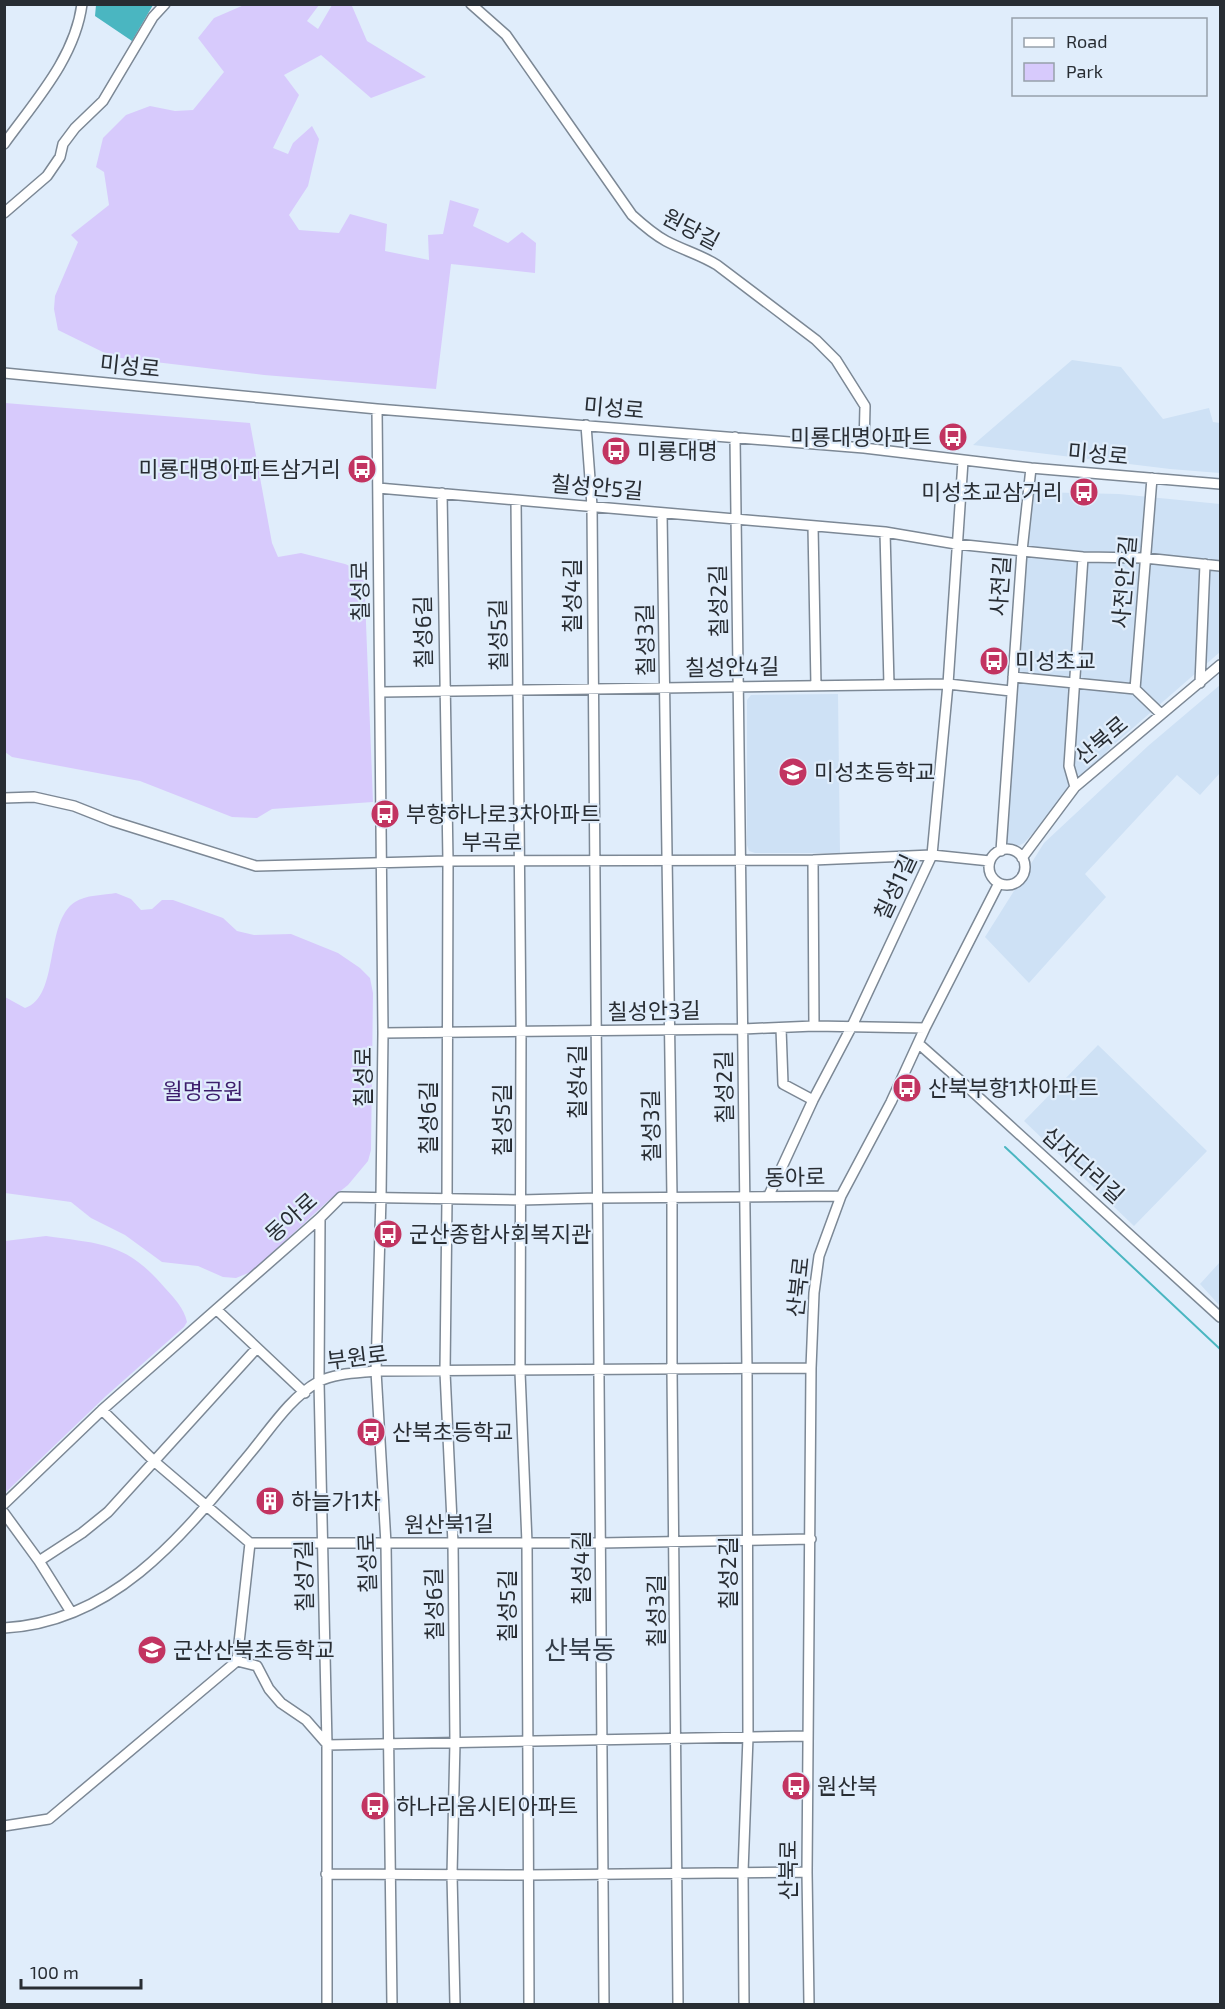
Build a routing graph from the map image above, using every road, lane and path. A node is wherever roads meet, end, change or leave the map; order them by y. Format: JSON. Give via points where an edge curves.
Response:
{"nodes":[{"id":1,"x":82,"y":4,"type":"edge"},
{"id":2,"x":165,"y":4,"type":"edge"},
{"id":3,"x":471,"y":4,"type":"edge"},
{"id":4,"x":4,"y":144,"type":"edge"},
{"id":5,"x":4,"y":213,"type":"edge"},
{"id":6,"x":4,"y":373,"type":"edge"},
{"id":7,"x":377,"y":409,"type":"junction"},
{"id":8,"x":586,"y":425,"type":"junction"},
{"id":9,"x":735,"y":437,"type":"junction"},
{"id":10,"x":864,"y":448,"type":"junction"},
{"id":11,"x":963,"y":460,"type":"junction"},
{"id":12,"x":1031,"y":468,"type":"junction"},
{"id":13,"x":1152,"y":478,"type":"junction"},
{"id":14,"x":1221,"y":484,"type":"edge"},
{"id":15,"x":378,"y":488,"type":"junction"},
{"id":16,"x":442,"y":493,"type":"junction"},
{"id":17,"x":516,"y":500,"type":"junction"},
{"id":18,"x":591,"y":507,"type":"junction"},
{"id":19,"x":662,"y":513,"type":"junction"},
{"id":20,"x":736,"y":519,"type":"junction"},
{"id":21,"x":813,"y":526,"type":"junction"},
{"id":22,"x":885,"y":532,"type":"junction"},
{"id":23,"x":956,"y":544,"type":"junction"},
{"id":24,"x":1022,"y":551,"type":"junction"},
{"id":25,"x":1083,"y":556,"type":"junction"},
{"id":26,"x":1145,"y":558,"type":"junction"},
{"id":27,"x":1205,"y":564,"type":"junction"},
{"id":28,"x":1221,"y":566,"type":"edge"},
{"id":29,"x":1221,"y":665,"type":"edge"},
{"id":30,"x":1013,"y":677,"type":"junction"},
{"id":31,"x":1200,"y":683,"type":"junction"},
{"id":32,"x":948,"y":684,"type":"junction"},
{"id":33,"x":1076,"y":684,"type":"junction"},
{"id":34,"x":889,"y":685,"type":"junction"},
{"id":35,"x":816,"y":686,"type":"junction"},
{"id":36,"x":738,"y":687,"type":"junction"},
{"id":37,"x":665,"y":688,"type":"junction"},
{"id":38,"x":592,"y":689,"type":"junction"},
{"id":39,"x":1135,"y":689,"type":"junction"},
{"id":40,"x":518,"y":690,"type":"junction"},
{"id":41,"x":443,"y":691,"type":"junction"},
{"id":42,"x":1011,"y":691,"type":"junction"},
{"id":43,"x":381,"y":692,"type":"junction"},
{"id":44,"x":1161,"y":714,"type":"junction"},
{"id":45,"x":1075,"y":787,"type":"junction"},
{"id":46,"x":4,"y":798,"type":"edge"},
{"id":47,"x":1001,"y":851,"type":"junction"},
{"id":48,"x":932,"y":855,"type":"junction"},
{"id":49,"x":1022,"y":858,"type":"junction"},
{"id":50,"x":668,"y":860,"type":"junction"},
{"id":51,"x":813,"y":860,"type":"junction"},
{"id":52,"x":448,"y":861,"type":"junction"},
{"id":53,"x":518,"y":861,"type":"junction"},
{"id":54,"x":593,"y":861,"type":"junction"},
{"id":55,"x":741,"y":861,"type":"junction"},
{"id":56,"x":990,"y":861,"type":"junction"},
{"id":57,"x":382,"y":863,"type":"junction"},
{"id":58,"x":999,"y":883,"type":"junction"},
{"id":59,"x":814,"y":1026,"type":"junction"},
{"id":60,"x":852,"y":1026,"type":"junction"},
{"id":61,"x":781,"y":1028,"type":"junction"},
{"id":62,"x":926,"y":1028,"type":"junction"},
{"id":63,"x":743,"y":1029,"type":"junction"},
{"id":64,"x":597,"y":1030,"type":"junction"},
{"id":65,"x":669,"y":1030,"type":"junction"},
{"id":66,"x":521,"y":1031,"type":"junction"},
{"id":67,"x":448,"y":1032,"type":"junction"},
{"id":68,"x":382,"y":1033,"type":"junction"},
{"id":69,"x":919,"y":1044,"type":"junction"},
{"id":70,"x":813,"y":1100,"type":"junction"},
{"id":71,"x":769,"y":1195,"type":"junction"},
{"id":72,"x":841,"y":1196,"type":"junction"},
{"id":73,"x":381,"y":1197,"type":"junction"},
{"id":74,"x":597,"y":1197,"type":"junction"},
{"id":75,"x":672,"y":1197,"type":"junction"},
{"id":76,"x":745,"y":1197,"type":"junction"},
{"id":77,"x":447,"y":1200,"type":"junction"},
{"id":78,"x":521,"y":1200,"type":"junction"},
{"id":79,"x":320,"y":1218,"type":"junction"},
{"id":80,"x":217,"y":1310,"type":"junction"},
{"id":81,"x":1221,"y":1317,"type":"edge"},
{"id":82,"x":256,"y":1349,"type":"junction"},
{"id":83,"x":811,"y":1368,"type":"junction"},
{"id":84,"x":747,"y":1369,"type":"junction"},
{"id":85,"x":672,"y":1370,"type":"junction"},
{"id":86,"x":376,"y":1371,"type":"junction"},
{"id":87,"x":599,"y":1371,"type":"junction"},
{"id":88,"x":445,"y":1372,"type":"junction"},
{"id":89,"x":520,"y":1372,"type":"junction"},
{"id":90,"x":319,"y":1382,"type":"junction"},
{"id":91,"x":305,"y":1393,"type":"junction"},
{"id":92,"x":102,"y":1410,"type":"junction"},
{"id":93,"x":155,"y":1462,"type":"junction"},
{"id":94,"x":4,"y":1504,"type":"edge"},
{"id":95,"x":207,"y":1506,"type":"junction"},
{"id":96,"x":4,"y":1513,"type":"edge"},
{"id":97,"x":811,"y":1539,"type":"junction"},
{"id":98,"x":747,"y":1541,"type":"junction"},
{"id":99,"x":675,"y":1542,"type":"junction"},
{"id":100,"x":250,"y":1543,"type":"junction"},
{"id":101,"x":453,"y":1543,"type":"junction"},
{"id":102,"x":527,"y":1543,"type":"junction"},
{"id":103,"x":600,"y":1543,"type":"junction"},
{"id":104,"x":387,"y":1544,"type":"junction"},
{"id":105,"x":323,"y":1545,"type":"junction"},
{"id":106,"x":39,"y":1561,"type":"junction"},
{"id":107,"x":70,"y":1612,"type":"junction"},
{"id":108,"x":4,"y":1628,"type":"edge"},
{"id":109,"x":237,"y":1662,"type":"junction"},
{"id":110,"x":808,"y":1736,"type":"junction"},
{"id":111,"x":748,"y":1737,"type":"junction"},
{"id":112,"x":676,"y":1738,"type":"junction"},
{"id":113,"x":601,"y":1739,"type":"junction"},
{"id":114,"x":527,"y":1741,"type":"junction"},
{"id":115,"x":455,"y":1743,"type":"junction"},
{"id":116,"x":327,"y":1744,"type":"junction"},
{"id":117,"x":390,"y":1744,"type":"junction"},
{"id":118,"x":4,"y":1826,"type":"edge"},
{"id":119,"x":743,"y":1872,"type":"junction"},
{"id":120,"x":807,"y":1872,"type":"junction"},
{"id":121,"x":676,"y":1873,"type":"junction"},
{"id":122,"x":326,"y":1874,"type":"junction"},
{"id":123,"x":603,"y":1874,"type":"junction"},
{"id":124,"x":392,"y":1875,"type":"junction"},
{"id":125,"x":452,"y":1875,"type":"junction"},
{"id":126,"x":528,"y":1875,"type":"junction"},
{"id":127,"x":327,"y":2004,"type":"edge"},
{"id":128,"x":392,"y":2004,"type":"edge"},
{"id":129,"x":455,"y":2004,"type":"edge"},
{"id":130,"x":529,"y":2004,"type":"edge"},
{"id":131,"x":604,"y":2004,"type":"edge"},
{"id":132,"x":678,"y":2004,"type":"edge"},
{"id":133,"x":744,"y":2004,"type":"edge"},
{"id":134,"x":809,"y":2004,"type":"edge"}],
"edges":[{"from":1,"to":4,"type":"street","via":[[80,20],[62,63]]},
{"from":2,"to":5,"type":"street","via":[[153,17],[103,101],[63,144],[60,157],[47,176]]},
{"from":3,"to":10,"type":"street","name":"원당길","via":[[506,35],[632,215],[667,241],[717,265],[816,340],[836,360],[865,406]]},
{"from":6,"to":7,"type":"street","name":"미성로"},
{"from":7,"to":8,"type":"street","name":"미성로"},
{"from":7,"to":15,"type":"street","name":"칠성로"},
{"from":8,"to":9,"type":"street","name":"미성로"},
{"from":8,"to":18,"type":"street","name":"칠성4길"},
{"from":9,"to":10,"type":"street","name":"미성로"},
{"from":9,"to":20,"type":"street","name":"칠성2길"},
{"from":10,"to":11,"type":"street","name":"미성로"},
{"from":11,"to":12,"type":"street","name":"미성로"},
{"from":11,"to":23,"type":"street","name":"칠성1길"},
{"from":12,"to":13,"type":"street","name":"미성로"},
{"from":12,"to":24,"type":"street","name":"사전길"},
{"from":13,"to":14,"type":"street","name":"미성로"},
{"from":13,"to":26,"type":"street","name":"사전안2길"},
{"from":15,"to":16,"type":"street","name":"칠성안5길"},
{"from":15,"to":43,"type":"street","name":"칠성로"},
{"from":16,"to":17,"type":"street","name":"칠성안5길"},
{"from":16,"to":41,"type":"street","name":"칠성6길"},
{"from":17,"to":18,"type":"street","name":"칠성안5길"},
{"from":17,"to":40,"type":"street","name":"칠성5길"},
{"from":18,"to":19,"type":"street","name":"칠성안5길"},
{"from":18,"to":38,"type":"street","name":"칠성4길"},
{"from":19,"to":20,"type":"street","name":"칠성안5길"},
{"from":19,"to":37,"type":"street","name":"칠성3길"},
{"from":20,"to":21,"type":"street","name":"칠성안5길"},
{"from":20,"to":36,"type":"street","name":"칠성2길"},
{"from":21,"to":22,"type":"street","name":"칠성안5길"},
{"from":21,"to":35,"type":"street"},
{"from":22,"to":23,"type":"street","name":"칠성안5길"},
{"from":22,"to":34,"type":"street"},
{"from":23,"to":24,"type":"street","name":"칠성안5길"},
{"from":23,"to":32,"type":"street","name":"칠성1길"},
{"from":24,"to":25,"type":"street","name":"칠성안5길"},
{"from":24,"to":30,"type":"street","name":"사전길"},
{"from":25,"to":26,"type":"street","name":"칠성안5길"},
{"from":25,"to":33,"type":"street"},
{"from":26,"to":27,"type":"street","name":"칠성안5길"},
{"from":26,"to":39,"type":"street","name":"사전안2길"},
{"from":27,"to":28,"type":"street","name":"칠성안5길"},
{"from":27,"to":31,"type":"street"},
{"from":29,"to":31,"type":"street","name":"산북로"},
{"from":30,"to":33,"type":"street"},
{"from":30,"to":42,"type":"street","name":"사전길"},
{"from":31,"to":44,"type":"street","name":"산북로"},
{"from":32,"to":34,"type":"street","name":"칠성안4길"},
{"from":32,"to":42,"type":"street","name":"칠성안4길"},
{"from":32,"to":48,"type":"street","name":"칠성1길"},
{"from":33,"to":39,"type":"street"},
{"from":33,"to":45,"type":"street","via":[[1069,766]]},
{"from":34,"to":35,"type":"street","name":"칠성안4길"},
{"from":35,"to":36,"type":"street","name":"칠성안4길"},
{"from":36,"to":37,"type":"street","name":"칠성안4길"},
{"from":36,"to":55,"type":"street","name":"칠성2길"},
{"from":37,"to":38,"type":"street","name":"칠성안4길"},
{"from":37,"to":50,"type":"street","name":"칠성3길"},
{"from":38,"to":40,"type":"street","name":"칠성안4길"},
{"from":38,"to":54,"type":"street","name":"칠성4길"},
{"from":39,"to":44,"type":"street"},
{"from":40,"to":41,"type":"street","name":"칠성안4길"},
{"from":40,"to":53,"type":"street","name":"칠성5길"},
{"from":41,"to":43,"type":"street","name":"칠성안4길"},
{"from":41,"to":52,"type":"street","name":"칠성6길"},
{"from":42,"to":47,"type":"street","name":"사전길"},
{"from":43,"to":57,"type":"street","name":"칠성로"},
{"from":44,"to":45,"type":"street","name":"산북로"},
{"from":45,"to":49,"type":"street","name":"산북로"},
{"from":46,"to":57,"type":"street","name":"부곡로","via":[[34,797],[74,806],[256,866]]},
{"from":47,"to":49,"type":"street","via":[[1010,849]]},
{"from":47,"to":56,"type":"street"},
{"from":48,"to":51,"type":"street","name":"부곡로"},
{"from":48,"to":56,"type":"street","name":"부곡로"},
{"from":48,"to":60,"type":"street","name":"칠성1길"},
{"from":49,"to":58,"type":"street","via":[[1022,877],[1013,884]]},
{"from":50,"to":54,"type":"street","name":"부곡로"},
{"from":50,"to":55,"type":"street","name":"부곡로"},
{"from":50,"to":65,"type":"street","name":"칠성3길"},
{"from":51,"to":55,"type":"street","name":"부곡로"},
{"from":51,"to":59,"type":"street"},
{"from":52,"to":53,"type":"street","name":"부곡로"},
{"from":52,"to":57,"type":"street","name":"부곡로"},
{"from":52,"to":67,"type":"street","name":"칠성6길"},
{"from":53,"to":54,"type":"street","name":"부곡로"},
{"from":53,"to":66,"type":"street","name":"칠성5길"},
{"from":54,"to":64,"type":"street","name":"칠성4길"},
{"from":55,"to":63,"type":"street","name":"칠성2길"},
{"from":56,"to":58,"type":"street","via":[[990,872]]},
{"from":57,"to":68,"type":"street","name":"칠성로"},
{"from":58,"to":62,"type":"street","name":"산북로"},
{"from":59,"to":60,"type":"street","name":"칠성안3길"},
{"from":59,"to":61,"type":"street","name":"칠성안3길"},
{"from":60,"to":62,"type":"street","name":"칠성안3길"},
{"from":60,"to":70,"type":"street","name":"칠성1길"},
{"from":61,"to":63,"type":"street","name":"칠성안3길"},
{"from":61,"to":70,"type":"street","via":[[783,1084]]},
{"from":62,"to":69,"type":"street","name":"산북로"},
{"from":63,"to":65,"type":"street","name":"칠성안3길"},
{"from":63,"to":76,"type":"street","name":"칠성2길"},
{"from":64,"to":65,"type":"street","name":"칠성안3길"},
{"from":64,"to":66,"type":"street","name":"칠성안3길"},
{"from":64,"to":74,"type":"street","name":"칠성4길"},
{"from":65,"to":75,"type":"street","name":"칠성3길"},
{"from":66,"to":67,"type":"street","name":"칠성안3길"},
{"from":66,"to":78,"type":"street","name":"칠성5길"},
{"from":67,"to":68,"type":"street","name":"칠성안3길"},
{"from":67,"to":77,"type":"street","name":"칠성6길"},
{"from":68,"to":73,"type":"street","name":"칠성로"},
{"from":69,"to":72,"type":"street","name":"산북로"},
{"from":69,"to":81,"type":"street","name":"십자다리길"},
{"from":70,"to":71,"type":"street","name":"칠성1길"},
{"from":71,"to":72,"type":"street","name":"동아로"},
{"from":71,"to":76,"type":"street","name":"동아로"},
{"from":72,"to":83,"type":"street","name":"산북로","via":[[819,1256]]},
{"from":73,"to":77,"type":"street","name":"동아로"},
{"from":73,"to":79,"type":"street","name":"동아로","via":[[341,1197]]},
{"from":73,"to":86,"type":"street","name":"칠성로"},
{"from":74,"to":75,"type":"street","name":"동아로"},
{"from":74,"to":78,"type":"street","name":"동아로"},
{"from":74,"to":87,"type":"street","name":"칠성4길"},
{"from":75,"to":76,"type":"street","name":"동아로"},
{"from":75,"to":85,"type":"street","name":"칠성3길"},
{"from":76,"to":84,"type":"street","name":"칠성2길"},
{"from":77,"to":78,"type":"street","name":"동아로"},
{"from":77,"to":88,"type":"street","name":"칠성6길"},
{"from":78,"to":89,"type":"street","name":"칠성5길"},
{"from":79,"to":80,"type":"street","name":"동아로"},
{"from":79,"to":90,"type":"street","name":"칠성7길"},
{"from":80,"to":82,"type":"street"},
{"from":80,"to":92,"type":"street","name":"동아로"},
{"from":82,"to":91,"type":"street"},
{"from":82,"to":93,"type":"street"},
{"from":83,"to":84,"type":"street","name":"부원로"},
{"from":83,"to":97,"type":"street","name":"산북로"},
{"from":84,"to":85,"type":"street","name":"부원로"},
{"from":84,"to":98,"type":"street","name":"칠성2길"},
{"from":85,"to":87,"type":"street","name":"부원로"},
{"from":85,"to":99,"type":"street","name":"칠성3길"},
{"from":86,"to":88,"type":"street","name":"부원로"},
{"from":86,"to":90,"type":"street","name":"부원로"},
{"from":86,"to":104,"type":"street","name":"칠성로"},
{"from":87,"to":89,"type":"street","name":"부원로"},
{"from":87,"to":103,"type":"street","name":"칠성4길"},
{"from":88,"to":89,"type":"street","name":"부원로"},
{"from":88,"to":101,"type":"street","name":"칠성6길"},
{"from":89,"to":102,"type":"street","name":"칠성5길"},
{"from":90,"to":91,"type":"street","name":"부원로"},
{"from":90,"to":105,"type":"street","name":"칠성7길"},
{"from":91,"to":95,"type":"street","name":"부원로"},
{"from":92,"to":93,"type":"street"},
{"from":92,"to":94,"type":"street","name":"동아로"},
{"from":93,"to":95,"type":"street"},
{"from":93,"to":106,"type":"street","via":[[108,1512]]},
{"from":95,"to":100,"type":"street"},
{"from":95,"to":107,"type":"street","name":"부원로","via":[[130,1581],[101,1600]]},
{"from":96,"to":106,"type":"street"},
{"from":97,"to":98,"type":"street","name":"원산북1길"},
{"from":97,"to":110,"type":"street","name":"산북로"},
{"from":98,"to":99,"type":"street","name":"원산북1길"},
{"from":98,"to":111,"type":"street","name":"칠성2길"},
{"from":99,"to":103,"type":"street","name":"원산북1길"},
{"from":99,"to":112,"type":"street","name":"칠성3길"},
{"from":100,"to":105,"type":"street","name":"원산북1길"},
{"from":100,"to":109,"type":"street"},
{"from":101,"to":102,"type":"street","name":"원산북1길"},
{"from":101,"to":104,"type":"street","name":"원산북1길"},
{"from":101,"to":115,"type":"street","name":"칠성6길"},
{"from":102,"to":103,"type":"street","name":"원산북1길"},
{"from":102,"to":114,"type":"street","name":"칠성5길"},
{"from":103,"to":113,"type":"street","name":"칠성4길"},
{"from":104,"to":105,"type":"street","name":"원산북1길"},
{"from":104,"to":117,"type":"street","name":"칠성로"},
{"from":105,"to":116,"type":"street","name":"칠성7길"},
{"from":106,"to":107,"type":"street"},
{"from":107,"to":108,"type":"street","name":"부원로","via":[[41,1624]]},
{"from":109,"to":116,"type":"street","via":[[257,1666],[281,1703],[306,1720]]},
{"from":109,"to":118,"type":"street","via":[[49,1819]]},
{"from":110,"to":111,"type":"street"},
{"from":110,"to":120,"type":"street","name":"산북로"},
{"from":111,"to":112,"type":"street"},
{"from":111,"to":119,"type":"street","name":"칠성2길"},
{"from":112,"to":113,"type":"street"},
{"from":112,"to":121,"type":"street","name":"칠성3길"},
{"from":113,"to":114,"type":"street"},
{"from":113,"to":123,"type":"street","name":"칠성4길"},
{"from":114,"to":115,"type":"street"},
{"from":114,"to":126,"type":"street","name":"칠성5길"},
{"from":115,"to":117,"type":"street"},
{"from":115,"to":125,"type":"street","name":"칠성6길"},
{"from":116,"to":117,"type":"street"},
{"from":116,"to":122,"type":"street","name":"칠성7길"},
{"from":117,"to":124,"type":"street","name":"칠성로"},
{"from":119,"to":120,"type":"street"},
{"from":119,"to":121,"type":"street"},
{"from":119,"to":133,"type":"street","name":"칠성2길"},
{"from":120,"to":134,"type":"street","name":"산북로"},
{"from":121,"to":123,"type":"street"},
{"from":121,"to":132,"type":"street","name":"칠성3길"},
{"from":122,"to":124,"type":"street"},
{"from":122,"to":127,"type":"street","name":"칠성7길"},
{"from":123,"to":126,"type":"street"},
{"from":123,"to":131,"type":"street","name":"칠성4길"},
{"from":124,"to":125,"type":"street"},
{"from":124,"to":128,"type":"street","name":"칠성로"},
{"from":125,"to":126,"type":"street"},
{"from":125,"to":129,"type":"street","name":"칠성6길"},
{"from":126,"to":130,"type":"street","name":"칠성5길"}]}
